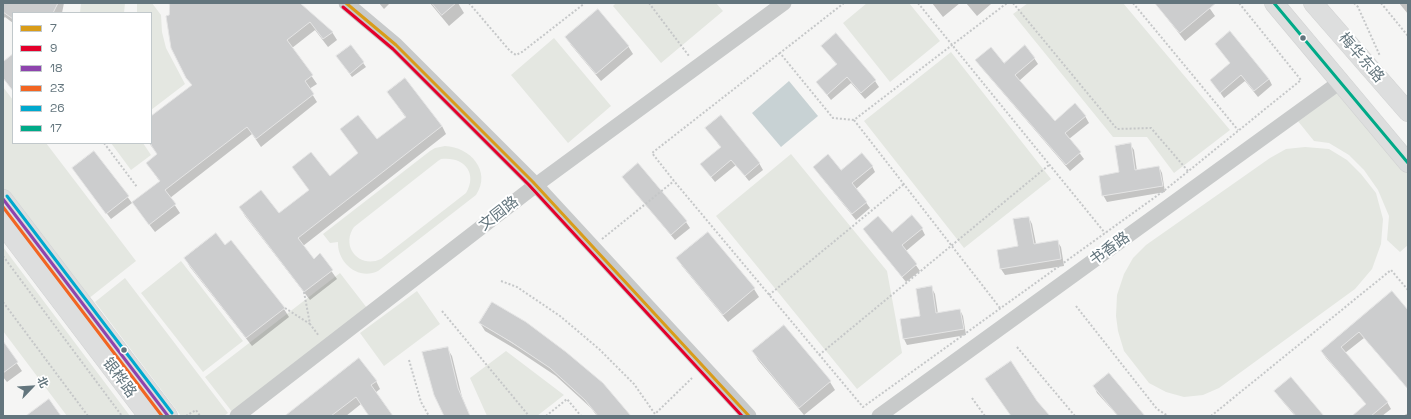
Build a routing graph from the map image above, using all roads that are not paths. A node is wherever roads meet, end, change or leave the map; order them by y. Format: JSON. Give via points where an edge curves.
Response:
{"nodes":[{"id":1,"x":346,"y":3,"type":"edge"},
{"id":2,"x":784,"y":3,"type":"edge"},
{"id":3,"x":1274,"y":3,"type":"edge"},
{"id":4,"x":1313,"y":3,"type":"edge"},
{"id":5,"x":1340,"y":82,"type":"junction"},
{"id":6,"x":1408,"y":112,"type":"edge"},
{"id":7,"x":1408,"y":163,"type":"edge"},
{"id":8,"x":536,"y":185,"type":"junction"},
{"id":9,"x":3,"y":199,"type":"edge"},
{"id":10,"x":3,"y":225,"type":"edge"},
{"id":11,"x":148,"y":416,"type":"edge"},
{"id":12,"x":168,"y":416,"type":"edge"},
{"id":13,"x":237,"y":416,"type":"edge"},
{"id":14,"x":749,"y":416,"type":"edge"},
{"id":15,"x":879,"y":416,"type":"edge"}],
"edges":[{"from":1,"to":8,"type":"street","via":[[396,45]]},
{"from":2,"to":8,"type":"street","name":"文园路"},
{"from":3,"to":5,"type":"main road","name":"梅华东路"},
{"from":4,"to":6,"type":"main road","name":"梅华东路"},
{"from":5,"to":7,"type":"main road","name":"梅华东路"},
{"from":5,"to":15,"type":"street","name":"书香路"},
{"from":8,"to":13,"type":"street","name":"文园路"},
{"from":8,"to":14,"type":"street"},
{"from":9,"to":12,"type":"main road","name":"银桦路"},
{"from":10,"to":11,"type":"main road","name":"银桦路"}]}
